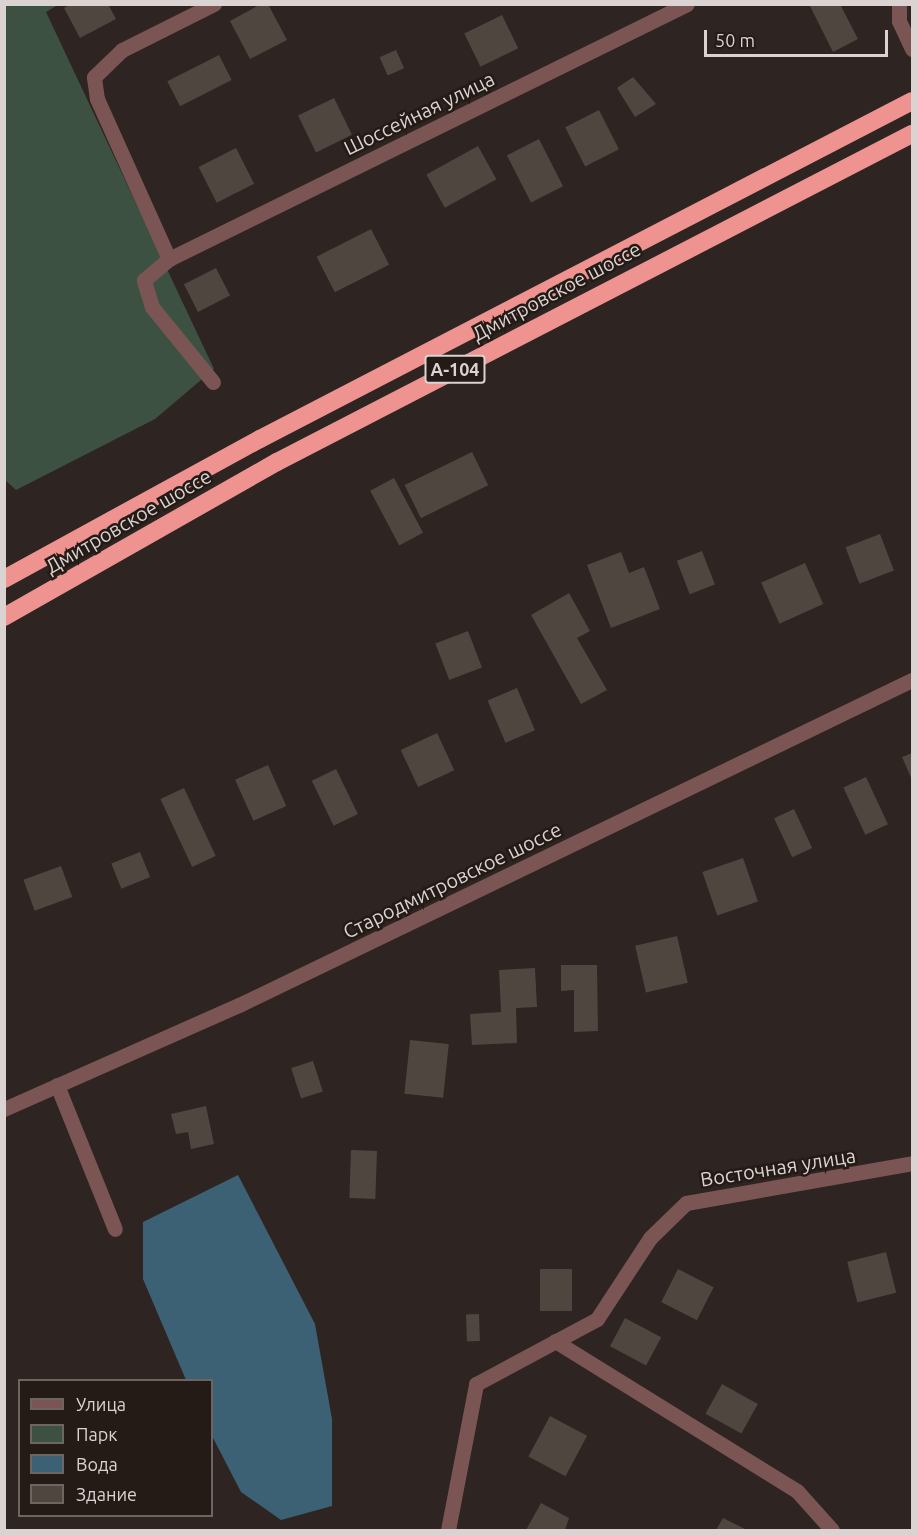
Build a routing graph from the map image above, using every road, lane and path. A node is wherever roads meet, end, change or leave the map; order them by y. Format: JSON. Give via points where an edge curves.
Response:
{"nodes":[{"id":1,"x":214,"y":4,"type":"edge"},
{"id":2,"x":687,"y":4,"type":"edge"},
{"id":3,"x":899,"y":4,"type":"edge"},
{"id":4,"x":912,"y":49,"type":"edge"},
{"id":5,"x":912,"y":101,"type":"edge"},
{"id":6,"x":912,"y":134,"type":"edge"},
{"id":7,"x":169,"y":259,"type":"junction"},
{"id":8,"x":213,"y":382,"type":"dead end"},
{"id":9,"x":25,"y":567,"type":"junction"},
{"id":10,"x":4,"y":573,"type":"edge"},
{"id":11,"x":4,"y":579,"type":"edge"},
{"id":12,"x":4,"y":617,"type":"edge"},
{"id":13,"x":912,"y":680,"type":"edge"},
{"id":14,"x":57,"y":1085,"type":"junction"},
{"id":15,"x":4,"y":1109,"type":"edge"},
{"id":16,"x":912,"y":1163,"type":"edge"},
{"id":17,"x":116,"y":1229,"type":"dead end"},
{"id":18,"x":555,"y":1341,"type":"junction"},
{"id":19,"x":448,"y":1530,"type":"edge"},
{"id":20,"x":832,"y":1530,"type":"edge"}],
"edges":[{"from":1,"to":7,"type":"street","via":[[122,50],[94,76],[97,99]]},
{"from":2,"to":7,"type":"street","name":"Шоссейная улица"},
{"from":3,"to":4,"type":"street","via":[[899,21]]},
{"from":5,"to":9,"type":"highway","name":"Дмитровское шоссе","number":"А-104","via":[[777,167]]},
{"from":6,"to":12,"type":"highway","name":"Дмитровское шоссе","number":"А-104","via":[[276,462]]},
{"from":7,"to":8,"type":"street","name":"Шоссейная улица","via":[[144,280],[152,307]]},
{"from":9,"to":10,"type":"street"},
{"from":9,"to":11,"type":"highway","name":"Дмитровское шоссе","number":"А-104"},
{"from":13,"to":14,"type":"street","name":"Стародмитровское шоссе","via":[[239,1005]]},
{"from":14,"to":15,"type":"street","name":"Стародмитровское шоссе"},
{"from":14,"to":17,"type":"street"},
{"from":16,"to":18,"type":"street","name":"Восточная улица","via":[[686,1203],[650,1238],[597,1319]]},
{"from":18,"to":19,"type":"street","name":"Восточная улица","via":[[476,1384]]},
{"from":18,"to":20,"type":"street","via":[[797,1491]]}]}
